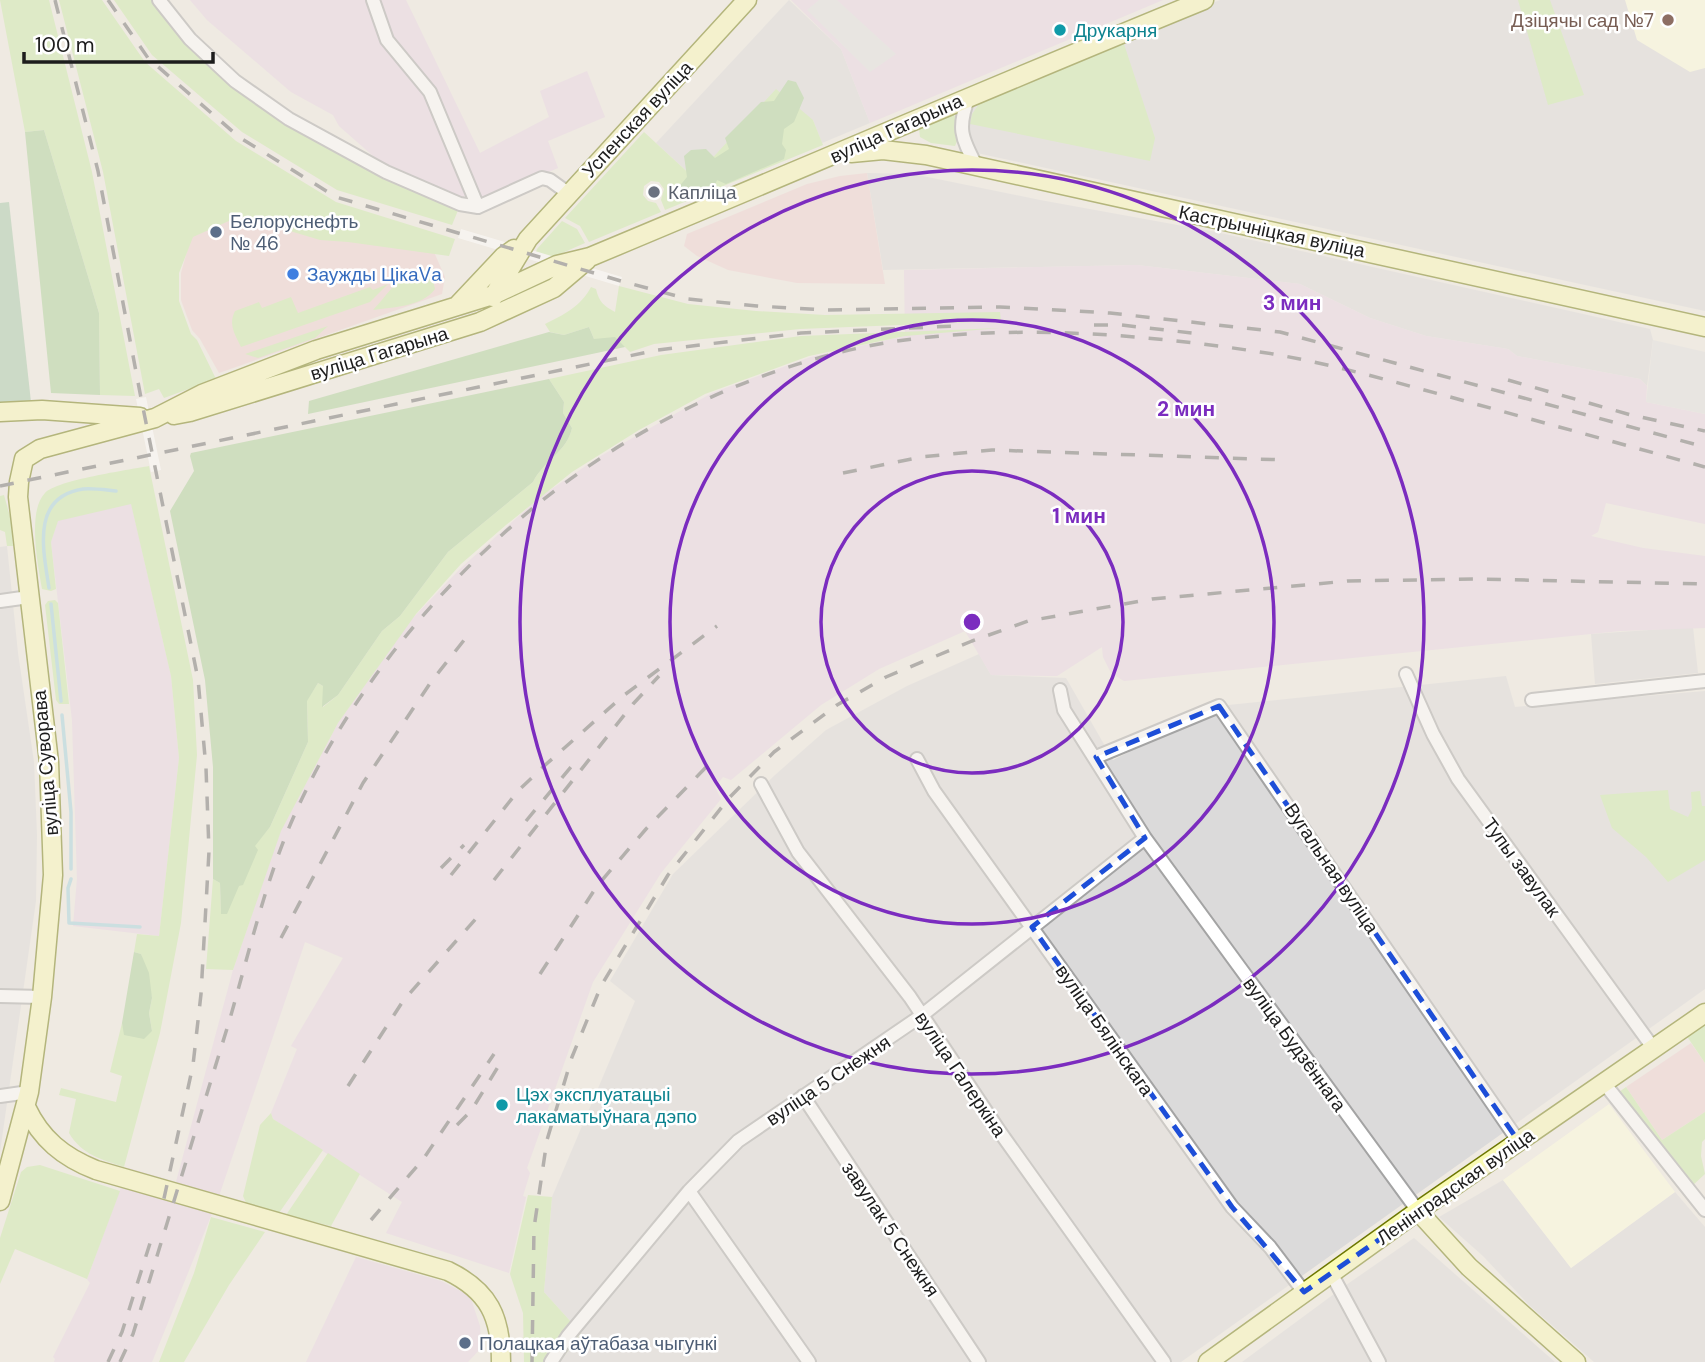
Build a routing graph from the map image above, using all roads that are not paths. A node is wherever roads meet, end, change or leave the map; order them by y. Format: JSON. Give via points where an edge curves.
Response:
{"nodes":[{"id":1,"x":159,"y":0,"type":"edge"},
{"id":2,"x":373,"y":0,"type":"edge"},
{"id":3,"x":747,"y":0,"type":"edge"},
{"id":4,"x":1204,"y":0,"type":"edge"},
{"id":5,"x":969,"y":96,"type":"junction"},
{"id":6,"x":838,"y":154,"type":"junction"},
{"id":7,"x":976,"y":165,"type":"junction"},
{"id":8,"x":568,"y":193,"type":"junction"},
{"id":9,"x":478,"y":207,"type":"junction"},
{"id":10,"x":528,"y":239,"type":"junction"},
{"id":11,"x":590,"y":257,"type":"junction"},
{"id":12,"x":511,"y":264,"type":"junction"},
{"id":13,"x":527,"y":279,"type":"junction"},
{"id":14,"x":494,"y":295,"type":"junction"},
{"id":15,"x":457,"y":306,"type":"junction"},
{"id":16,"x":480,"y":322,"type":"junction"},
{"id":17,"x":1705,"y":327,"type":"edge"},
{"id":18,"x":344,"y":342,"type":"junction"},
{"id":19,"x":348,"y":363,"type":"junction"},
{"id":20,"x":0,"y":412,"type":"edge"},
{"id":21,"x":155,"y":418,"type":"junction"},
{"id":22,"x":29,"y":597,"type":"junction"},
{"id":23,"x":0,"y":601,"type":"edge"},
{"id":24,"x":1406,"y":674,"type":"dead end"},
{"id":25,"x":1705,"y":681,"type":"edge"},
{"id":26,"x":1060,"y":690,"type":"dead end"},
{"id":27,"x":1532,"y":700,"type":"dead end"},
{"id":28,"x":1096,"y":757,"type":"junction"},
{"id":29,"x":918,"y":759,"type":"dead end"},
{"id":30,"x":761,"y":784,"type":"dead end"},
{"id":31,"x":1145,"y":838,"type":"junction"},
{"id":32,"x":1032,"y":928,"type":"junction"},
{"id":33,"x":0,"y":996,"type":"edge"},
{"id":34,"x":42,"y":997,"type":"junction"},
{"id":35,"x":1705,"y":1013,"type":"edge"},
{"id":36,"x":921,"y":1016,"type":"junction"},
{"id":37,"x":1654,"y":1049,"type":"junction"},
{"id":38,"x":1604,"y":1083,"type":"junction"},
{"id":39,"x":0,"y":1096,"type":"edge"},
{"id":40,"x":803,"y":1096,"type":"junction"},
{"id":41,"x":27,"y":1100,"type":"junction"},
{"id":42,"x":1519,"y":1142,"type":"junction"},
{"id":43,"x":689,"y":1191,"type":"junction"},
{"id":44,"x":0,"y":1201,"type":"edge"},
{"id":45,"x":1705,"y":1210,"type":"edge"},
{"id":46,"x":1418,"y":1212,"type":"junction"},
{"id":47,"x":1331,"y":1273,"type":"junction"},
{"id":48,"x":1304,"y":1292,"type":"junction"},
{"id":49,"x":501,"y":1362,"type":"edge"},
{"id":50,"x":551,"y":1362,"type":"edge"},
{"id":51,"x":809,"y":1362,"type":"edge"},
{"id":52,"x":979,"y":1362,"type":"edge"},
{"id":53,"x":1164,"y":1362,"type":"edge"},
{"id":54,"x":1208,"y":1362,"type":"edge"},
{"id":55,"x":1379,"y":1362,"type":"edge"},
{"id":56,"x":1576,"y":1362,"type":"edge"}],
"edges":[{"from":1,"to":9,"type":"street","via":[[235,81],[289,119],[386,172],[460,204]]},
{"from":2,"to":9,"type":"street","via":[[387,40],[430,92]]},
{"from":3,"to":8,"type":"main road","name":"Успенская вуліца"},
{"from":4,"to":5,"type":"main road","name":"вуліца Гагарына"},
{"from":5,"to":6,"type":"main road","name":"вуліца Гагарына"},
{"from":5,"to":7,"type":"street","via":[[960,127]]},
{"from":6,"to":7,"type":"main road","name":"Кастрычніцкая вуліца","via":[[883,150]]},
{"from":6,"to":11,"type":"main road","name":"вуліца Гагарына"},
{"from":7,"to":17,"type":"main road","name":"Кастрычніцкая вуліца"},
{"from":8,"to":9,"type":"street","via":[[542,178]]},
{"from":8,"to":10,"type":"main road","name":"Успенская вуліца"},
{"from":10,"to":12,"type":"main road","name":"Успенская вуліца"},
{"from":10,"to":15,"type":"main road","name":"Успенская вуліца","via":[[504,256]]},
{"from":11,"to":13,"type":"main road","name":"вуліца Гагарына"},
{"from":11,"to":16,"type":"main road","name":"вуліца Гагарына","via":[[554,288]]},
{"from":12,"to":13,"type":"main road","via":[[516,275]]},
{"from":12,"to":14,"type":"main road","name":"Успенская вуліца"},
{"from":13,"to":14,"type":"main road","name":"вуліца Гагарына"},
{"from":14,"to":15,"type":"main road","name":"вуліца Гагарына"},
{"from":14,"to":16,"type":"main road","name":"Успенская вуліца"},
{"from":15,"to":18,"type":"main road","name":"вуліца Гагарына"},
{"from":16,"to":19,"type":"main road","name":"вуліца Гагарына"},
{"from":18,"to":19,"type":"main road","via":[[338,354]]},
{"from":18,"to":21,"type":"main road","name":"вуліца Гагарына","via":[[202,394]]},
{"from":19,"to":21,"type":"main road","name":"вуліца Гагарына","via":[[190,412]]},
{"from":20,"to":21,"type":"main road","name":"вуліца Гагарына","via":[[42,410]]},
{"from":21,"to":22,"type":"main road","name":"вуліца Суворава","via":[[40,449],[24,459],[18,497]]},
{"from":22,"to":23,"type":"street"},
{"from":22,"to":34,"type":"main road","name":"вуліца Суворава","via":[[48,762],[53,875]]},
{"from":24,"to":37,"type":"street","name":"Тупы завулак","via":[[1458,779]]},
{"from":25,"to":27,"type":"street"},
{"from":26,"to":28,"type":"street","name":"вуліца Будзённага","via":[[1064,710]]},
{"from":28,"to":31,"type":"street","name":"вуліца Будзённага"},
{"from":28,"to":42,"type":"street","name":"Вугальная вуліца","via":[[1219,706]]},
{"from":29,"to":32,"type":"street","name":"вуліца Бялінскага","via":[[934,791]]},
{"from":30,"to":36,"type":"street","name":"вуліца Галеркіна","via":[[798,852]]},
{"from":31,"to":32,"type":"street","name":"вуліца 5 Снежня"},
{"from":31,"to":46,"type":"street","name":"вуліца Будзённага"},
{"from":32,"to":36,"type":"street","name":"вуліца 5 Снежня"},
{"from":32,"to":48,"type":"street","name":"вуліца Бялінскага","via":[[1231,1207],[1270,1247]]},
{"from":33,"to":34,"type":"street"},
{"from":34,"to":41,"type":"main road","name":"вуліца Суворава"},
{"from":35,"to":37,"type":"main road","name":"Ленінградская вуліца"},
{"from":36,"to":40,"type":"street","name":"вуліца 5 Снежня"},
{"from":36,"to":53,"type":"street","name":"вуліца Галеркіна"},
{"from":37,"to":38,"type":"main road","name":"Ленінградская вуліца"},
{"from":38,"to":42,"type":"main road","name":"Ленінградская вуліца"},
{"from":38,"to":45,"type":"street"},
{"from":39,"to":41,"type":"street"},
{"from":40,"to":43,"type":"street","name":"вуліца 5 Снежня","via":[[738,1141]]},
{"from":40,"to":52,"type":"street","name":"завулак 5 Снежня"},
{"from":41,"to":44,"type":"main road","name":"вуліца Суворава"},
{"from":41,"to":49,"type":"main road","via":[[33,1122],[54,1148],[75,1162],[448,1270],[468,1280],[490,1305],[498,1326]]},
{"from":42,"to":46,"type":"main road","name":"Ленінградская вуліца"},
{"from":43,"to":50,"type":"street","name":"вуліца 5 Снежня"},
{"from":43,"to":51,"type":"street"},
{"from":46,"to":47,"type":"main road","name":"Ленінградская вуліца"},
{"from":46,"to":56,"type":"main road","name":"вуліца Будзённага","via":[[1469,1267]]},
{"from":47,"to":48,"type":"main road","name":"Ленінградская вуліца"},
{"from":47,"to":55,"type":"street"},
{"from":48,"to":54,"type":"main road","name":"Ленінградская вуліца"}]}
